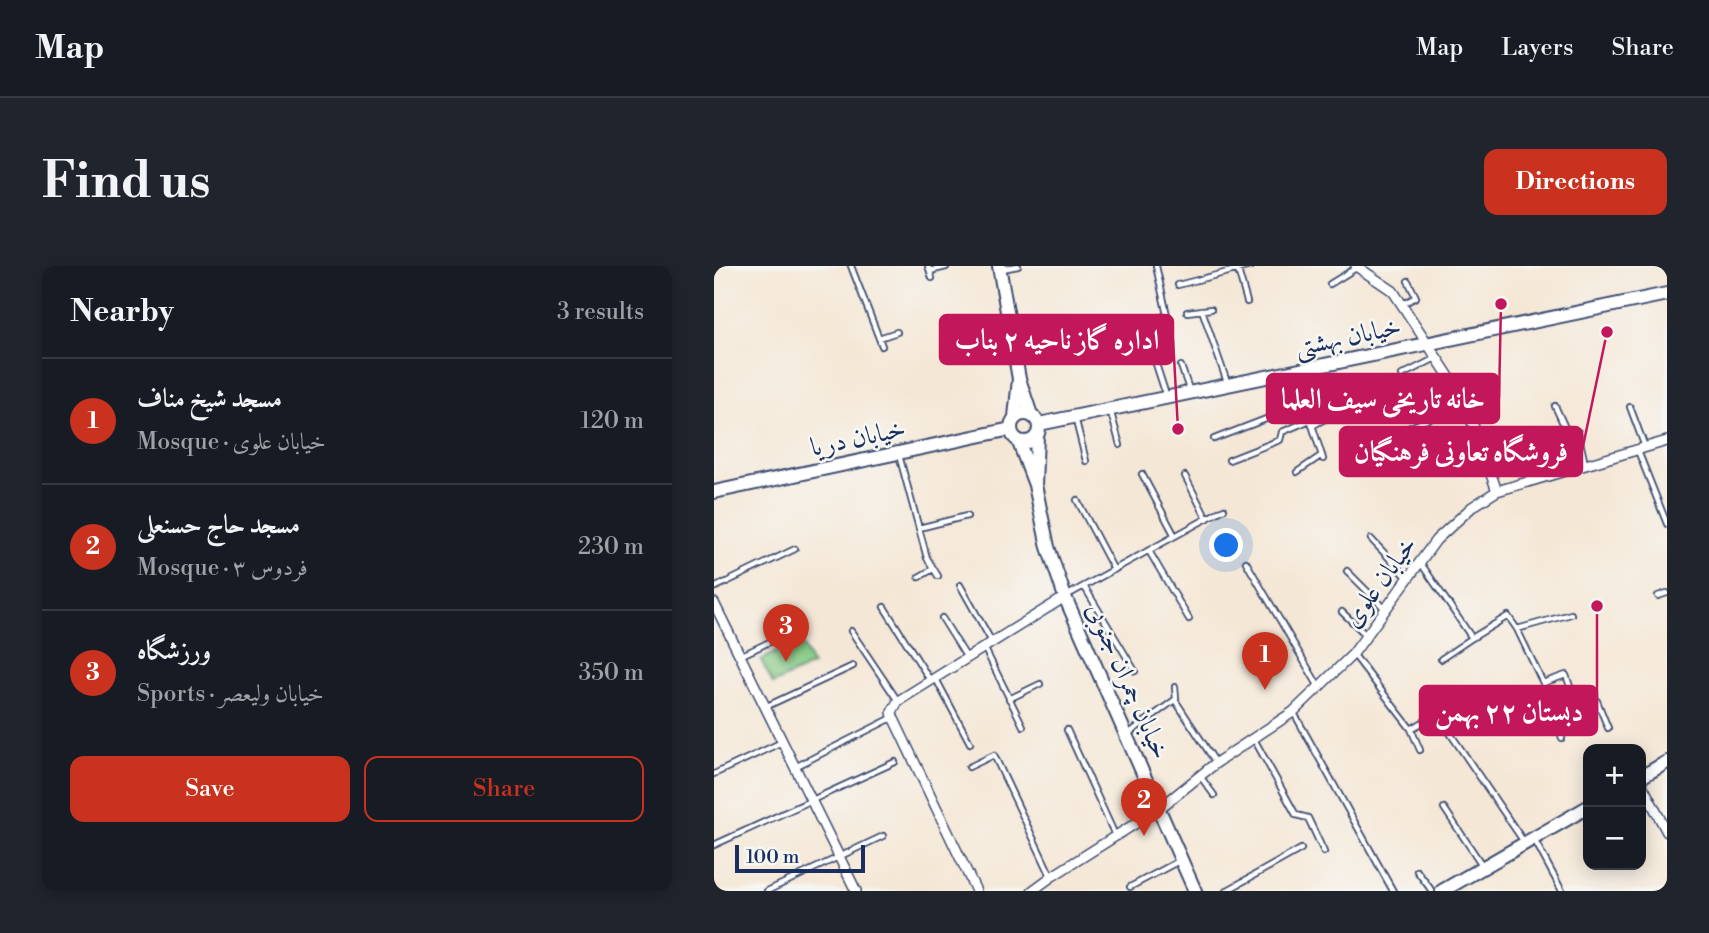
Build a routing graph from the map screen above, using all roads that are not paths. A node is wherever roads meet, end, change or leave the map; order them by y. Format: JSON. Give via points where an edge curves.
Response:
{"nodes":[{"id":1,"x":851,"y":266,"type":"edge"},
{"id":2,"x":1018,"y":266,"type":"edge"},
{"id":3,"x":1156,"y":266,"type":"edge"},
{"id":4,"x":1251,"y":266,"type":"edge"},
{"id":5,"x":1357,"y":266,"type":"edge"},
{"id":6,"x":946,"y":267,"type":"edge"},
{"id":7,"x":999,"y":268,"type":"edge"},
{"id":8,"x":929,"y":269,"type":"edge"},
{"id":9,"x":1238,"y":270,"type":"junction"},
{"id":10,"x":932,"y":278,"type":"dead end"},
{"id":11,"x":1408,"y":281,"type":"dead end"},
{"id":12,"x":1330,"y":284,"type":"dead end"},
{"id":13,"x":1178,"y":285,"type":"dead end"},
{"id":14,"x":1667,"y":295,"type":"edge"},
{"id":15,"x":1247,"y":302,"type":"dead end"},
{"id":16,"x":1403,"y":304,"type":"junction"},
{"id":17,"x":1211,"y":309,"type":"dead end"},
{"id":18,"x":1202,"y":310,"type":"junction"},
{"id":19,"x":1187,"y":312,"type":"dead end"},
{"id":20,"x":1143,"y":324,"type":"junction"},
{"id":21,"x":897,"y":332,"type":"dead end"},
{"id":22,"x":1086,"y":337,"type":"dead end"},
{"id":23,"x":879,"y":338,"type":"junction"},
{"id":24,"x":1426,"y":344,"type":"junction"},
{"id":25,"x":882,"y":346,"type":"dead end"},
{"id":26,"x":1436,"y":358,"type":"junction"},
{"id":27,"x":1181,"y":366,"type":"dead end"},
{"id":28,"x":1294,"y":372,"type":"junction"},
{"id":29,"x":1402,"y":375,"type":"dead end"},
{"id":30,"x":1019,"y":379,"type":"junction"},
{"id":31,"x":1228,"y":385,"type":"junction"},
{"id":32,"x":1190,"y":393,"type":"junction"},
{"id":33,"x":1167,"y":398,"type":"junction"},
{"id":34,"x":1465,"y":403,"type":"junction"},
{"id":35,"x":1305,"y":404,"type":"junction"},
{"id":36,"x":1555,"y":406,"type":"dead end"},
{"id":37,"x":1630,"y":407,"type":"dead end"},
{"id":38,"x":1110,"y":410,"type":"junction"},
{"id":39,"x":1341,"y":410,"type":"dead end"},
{"id":40,"x":1075,"y":417,"type":"junction"},
{"id":41,"x":1311,"y":423,"type":"junction"},
{"id":42,"x":1036,"y":425,"type":"junction"},
{"id":43,"x":1015,"y":429,"type":"junction"},
{"id":44,"x":1404,"y":430,"type":"dead end"},
{"id":45,"x":1214,"y":439,"type":"dead end"},
{"id":46,"x":1667,"y":441,"type":"edge"},
{"id":47,"x":1121,"y":445,"type":"dead end"},
{"id":48,"x":1642,"y":449,"type":"junction"},
{"id":49,"x":899,"y":453,"type":"junction"},
{"id":50,"x":1229,"y":460,"type":"dead end"},
{"id":51,"x":1086,"y":461,"type":"dead end"},
{"id":52,"x":1585,"y":465,"type":"junction"},
{"id":53,"x":1297,"y":472,"type":"dead end"},
{"id":54,"x":1142,"y":474,"type":"dead end"},
{"id":55,"x":1185,"y":476,"type":"dead end"},
{"id":56,"x":1035,"y":485,"type":"junction"},
{"id":57,"x":1497,"y":491,"type":"junction"},
{"id":58,"x":714,"y":492,"type":"edge"},
{"id":59,"x":1077,"y":500,"type":"dead end"},
{"id":60,"x":1224,"y":509,"type":"dead end"},
{"id":61,"x":967,"y":516,"type":"dead end"},
{"id":62,"x":1207,"y":519,"type":"junction"},
{"id":63,"x":1667,"y":524,"type":"edge"},
{"id":64,"x":919,"y":528,"type":"junction"},
{"id":65,"x":1174,"y":536,"type":"junction"},
{"id":66,"x":1371,"y":539,"type":"dead end"},
{"id":67,"x":794,"y":549,"type":"dead end"},
{"id":68,"x":1149,"y":551,"type":"junction"},
{"id":69,"x":1420,"y":561,"type":"junction"},
{"id":70,"x":1246,"y":562,"type":"dead end"},
{"id":71,"x":933,"y":569,"type":"junction"},
{"id":72,"x":1114,"y":570,"type":"junction"},
{"id":73,"x":1348,"y":571,"type":"dead end"},
{"id":74,"x":938,"y":576,"type":"dead end"},
{"id":75,"x":919,"y":577,"type":"dead end"},
{"id":76,"x":1409,"y":579,"type":"junction"},
{"id":77,"x":960,"y":584,"type":"dead end"},
{"id":78,"x":1084,"y":586,"type":"junction"},
{"id":79,"x":714,"y":588,"type":"edge"},
{"id":80,"x":1667,"y":593,"type":"edge"},
{"id":81,"x":1658,"y":596,"type":"dead end"},
{"id":82,"x":1065,"y":597,"type":"junction"},
{"id":83,"x":714,"y":603,"type":"edge"},
{"id":84,"x":884,"y":607,"type":"dead end"},
{"id":85,"x":1386,"y":610,"type":"junction"},
{"id":86,"x":1342,"y":612,"type":"dead end"},
{"id":87,"x":1571,"y":614,"type":"dead end"},
{"id":88,"x":942,"y":618,"type":"dead end"},
{"id":89,"x":1189,"y":619,"type":"dead end"},
{"id":90,"x":799,"y":628,"type":"dead end"},
{"id":91,"x":1517,"y":629,"type":"junction"},
{"id":92,"x":851,"y":631,"type":"dead end"},
{"id":93,"x":1367,"y":635,"type":"junction"},
{"id":94,"x":1472,"y":638,"type":"junction"},
{"id":95,"x":988,"y":645,"type":"junction"},
{"id":96,"x":1353,"y":654,"type":"junction"},
{"id":97,"x":740,"y":656,"type":"junction"},
{"id":98,"x":967,"y":658,"type":"junction"},
{"id":99,"x":1441,"y":659,"type":"dead end"},
{"id":100,"x":853,"y":666,"type":"dead end"},
{"id":101,"x":1135,"y":671,"type":"dead end"},
{"id":102,"x":933,"y":680,"type":"junction"},
{"id":103,"x":1543,"y":683,"type":"junction"},
{"id":104,"x":1040,"y":684,"type":"dead end"},
{"id":105,"x":1175,"y":687,"type":"dead end"},
{"id":106,"x":1320,"y":688,"type":"junction"},
{"id":107,"x":1009,"y":699,"type":"junction"},
{"id":108,"x":1175,"y":700,"type":"junction"},
{"id":109,"x":898,"y":701,"type":"junction"},
{"id":110,"x":765,"y":707,"type":"junction"},
{"id":111,"x":1293,"y":712,"type":"junction"},
{"id":112,"x":893,"y":718,"type":"junction"},
{"id":113,"x":1023,"y":726,"type":"dead end"},
{"id":114,"x":1608,"y":728,"type":"dead end"},
{"id":115,"x":1411,"y":729,"type":"junction"},
{"id":116,"x":1067,"y":730,"type":"dead end"},
{"id":117,"x":1127,"y":735,"type":"junction"},
{"id":118,"x":1254,"y":738,"type":"junction"},
{"id":119,"x":1562,"y":738,"type":"dead end"},
{"id":120,"x":783,"y":742,"type":"junction"},
{"id":121,"x":970,"y":743,"type":"dead end"},
{"id":122,"x":1420,"y":750,"type":"dead end"},
{"id":123,"x":895,"y":762,"type":"dead end"},
{"id":124,"x":1667,"y":762,"type":"edge"},
{"id":125,"x":1216,"y":763,"type":"junction"},
{"id":126,"x":795,"y":767,"type":"junction"},
{"id":127,"x":969,"y":767,"type":"dead end"},
{"id":128,"x":714,"y":774,"type":"edge"},
{"id":129,"x":1646,"y":774,"type":"edge"},
{"id":130,"x":1200,"y":776,"type":"junction"},
{"id":131,"x":1646,"y":792,"type":"edge"},
{"id":132,"x":1214,"y":795,"type":"dead end"},
{"id":133,"x":811,"y":800,"type":"junction"},
{"id":134,"x":1444,"y":807,"type":"dead end"},
{"id":135,"x":1160,"y":808,"type":"junction"},
{"id":136,"x":1583,"y":810,"type":"edge"},
{"id":137,"x":1667,"y":832,"type":"edge"},
{"id":138,"x":1115,"y":835,"type":"junction"},
{"id":139,"x":883,"y":836,"type":"dead end"},
{"id":140,"x":1529,"y":841,"type":"junction"},
{"id":141,"x":714,"y":845,"type":"edge"},
{"id":142,"x":1301,"y":849,"type":"dead end"},
{"id":143,"x":1324,"y":852,"type":"dead end"},
{"id":144,"x":839,"y":857,"type":"junction"},
{"id":145,"x":1182,"y":860,"type":"junction"},
{"id":146,"x":1484,"y":867,"type":"junction"},
{"id":147,"x":1417,"y":871,"type":"dead end"},
{"id":148,"x":1051,"y":877,"type":"junction"},
{"id":149,"x":1044,"y":887,"type":"edge"},
{"id":150,"x":1130,"y":887,"type":"dead end"},
{"id":151,"x":767,"y":891,"type":"edge"},
{"id":152,"x":856,"y":891,"type":"edge"},
{"id":153,"x":976,"y":891,"type":"edge"},
{"id":154,"x":1032,"y":891,"type":"edge"},
{"id":155,"x":1195,"y":891,"type":"edge"},
{"id":156,"x":1226,"y":891,"type":"edge"},
{"id":157,"x":1394,"y":891,"type":"edge"},
{"id":158,"x":1432,"y":891,"type":"edge"},
{"id":159,"x":1442,"y":891,"type":"edge"},
{"id":160,"x":1562,"y":891,"type":"edge"}],
"edges":[{"from":1,"to":23,"type":"lane"},
{"from":2,"to":7,"type":"lane"},
{"from":3,"to":20,"type":"lane","via":[[1167,315]]},
{"from":4,"to":9,"type":"lane"},
{"from":5,"to":12,"type":"lane"},
{"from":5,"to":16,"type":"street","via":[[1393,291]]},
{"from":6,"to":8,"type":"lane"},
{"from":7,"to":30,"type":"main road"},
{"from":8,"to":10,"type":"lane"},
{"from":9,"to":13,"type":"lane"},
{"from":9,"to":15,"type":"lane"},
{"from":11,"to":16,"type":"lane","via":[[1416,297]]},
{"from":14,"to":24,"type":"main road","name":"خیابان بهشتی"},
{"from":16,"to":24,"type":"street"},
{"from":17,"to":18,"type":"lane"},
{"from":18,"to":19,"type":"lane"},
{"from":18,"to":31,"type":"lane"},
{"from":20,"to":22,"type":"lane"},
{"from":20,"to":33,"type":"lane"},
{"from":21,"to":23,"type":"lane"},
{"from":23,"to":25,"type":"lane"},
{"from":24,"to":26,"type":"street"},
{"from":24,"to":28,"type":"main road","name":"خیابان بهشتی"},
{"from":26,"to":29,"type":"lane"},
{"from":26,"to":34,"type":"street"},
{"from":27,"to":32,"type":"lane"},
{"from":28,"to":31,"type":"main road","name":"خیابان بهشتی"},
{"from":28,"to":35,"type":"lane"},
{"from":30,"to":42,"type":"main road"},
{"from":30,"to":43,"type":"main road"},
{"from":31,"to":32,"type":"main road","name":"خیابان بهشتی"},
{"from":32,"to":33,"type":"main road","name":"خیابان بهشتی"},
{"from":33,"to":38,"type":"main road","name":"خیابان بهشتی"},
{"from":34,"to":44,"type":"lane"},
{"from":34,"to":57,"type":"street"},
{"from":35,"to":41,"type":"lane"},
{"from":35,"to":45,"type":"lane"},
{"from":36,"to":52,"type":"lane","via":[[1567,432],[1577,432]]},
{"from":37,"to":48,"type":"lane"},
{"from":38,"to":40,"type":"main road","name":"خیابان بهشتی"},
{"from":38,"to":47,"type":"lane"},
{"from":39,"to":41,"type":"lane"},
{"from":40,"to":42,"type":"main road","name":"خیابان بهشتی"},
{"from":40,"to":51,"type":"lane"},
{"from":41,"to":50,"type":"lane","via":[[1282,432],[1280,440]]},
{"from":41,"to":53,"type":"lane","via":[[1322,457]]},
{"from":42,"to":43,"type":"main road","via":[[1023,414]]},
{"from":42,"to":43,"type":"main road","via":[[1027,442]]},
{"from":42,"to":56,"type":"main road","name":"خیابان چمران جنوبی"},
{"from":43,"to":49,"type":"main road","name":"خیابان دریا"},
{"from":43,"to":56,"type":"main road","name":"خیابان چمران جنوبی"},
{"from":46,"to":48,"type":"street","name":"خیابان علوی"},
{"from":48,"to":52,"type":"street","name":"خیابان علوی"},
{"from":48,"to":63,"type":"lane"},
{"from":49,"to":58,"type":"main road","name":"خیابان دریا"},
{"from":49,"to":64,"type":"lane"},
{"from":52,"to":57,"type":"street","name":"خیابان علوی"},
{"from":54,"to":65,"type":"lane"},
{"from":55,"to":62,"type":"lane"},
{"from":56,"to":82,"type":"main road","name":"خیابان چمران جنوبی"},
{"from":57,"to":69,"type":"street","name":"خیابان علوی","via":[[1452,524]]},
{"from":59,"to":72,"type":"lane"},
{"from":60,"to":62,"type":"lane"},
{"from":61,"to":64,"type":"lane"},
{"from":62,"to":65,"type":"lane"},
{"from":64,"to":71,"type":"lane"},
{"from":65,"to":68,"type":"lane"},
{"from":66,"to":76,"type":"lane"},
{"from":67,"to":79,"type":"lane"},
{"from":68,"to":72,"type":"lane"},
{"from":68,"to":89,"type":"lane"},
{"from":69,"to":76,"type":"street","name":"خیابان علوی"},
{"from":69,"to":94,"type":"lane"},
{"from":70,"to":106,"type":"lane"},
{"from":71,"to":74,"type":"lane"},
{"from":71,"to":75,"type":"lane"},
{"from":72,"to":78,"type":"lane"},
{"from":73,"to":85,"type":"lane"},
{"from":76,"to":85,"type":"street","name":"خیابان علوی"},
{"from":77,"to":95,"type":"lane"},
{"from":78,"to":82,"type":"lane"},
{"from":78,"to":101,"type":"lane"},
{"from":80,"to":81,"type":"lane"},
{"from":82,"to":95,"type":"street"},
{"from":82,"to":117,"type":"main road","name":"خیابان چمران جنوبی"},
{"from":83,"to":97,"type":"street"},
{"from":84,"to":102,"type":"lane"},
{"from":85,"to":93,"type":"street","name":"خیابان علوی"},
{"from":86,"to":93,"type":"lane"},
{"from":87,"to":91,"type":"lane"},
{"from":88,"to":98,"type":"lane"},
{"from":90,"to":97,"type":"lane"},
{"from":91,"to":94,"type":"lane","via":[[1508,617]]},
{"from":91,"to":103,"type":"lane"},
{"from":92,"to":109,"type":"lane"},
{"from":93,"to":96,"type":"street","name":"خیابان علوی"},
{"from":94,"to":99,"type":"lane"},
{"from":95,"to":98,"type":"street"},
{"from":95,"to":107,"type":"lane"},
{"from":96,"to":106,"type":"street","name":"خیابان علوی"},
{"from":96,"to":115,"type":"lane"},
{"from":97,"to":110,"type":"street"},
{"from":98,"to":102,"type":"street"},
{"from":100,"to":110,"type":"lane"},
{"from":102,"to":109,"type":"street"},
{"from":102,"to":121,"type":"lane"},
{"from":103,"to":114,"type":"lane","via":[[1566,675],[1577,709],[1597,701]]},
{"from":103,"to":119,"type":"lane"},
{"from":104,"to":107,"type":"lane"},
{"from":105,"to":108,"type":"lane"},
{"from":106,"to":111,"type":"street","name":"خیابان علوی"},
{"from":107,"to":113,"type":"lane"},
{"from":108,"to":117,"type":"lane"},
{"from":108,"to":125,"type":"lane"},
{"from":109,"to":112,"type":"street"},
{"from":110,"to":120,"type":"street"},
{"from":111,"to":118,"type":"street","name":"خیابان علوی"},
{"from":111,"to":157,"type":"lane"},
{"from":112,"to":126,"type":"lane"},
{"from":112,"to":153,"type":"street"},
{"from":115,"to":122,"type":"lane"},
{"from":115,"to":140,"type":"lane","via":[[1437,714]]},
{"from":116,"to":138,"type":"lane"},
{"from":117,"to":135,"type":"main road","name":"خیابان چمران جنوبی"},
{"from":118,"to":125,"type":"street","name":"خیابان علوی"},
{"from":118,"to":143,"type":"lane","via":[[1296,815],[1308,818]]},
{"from":120,"to":126,"type":"street"},
{"from":120,"to":128,"type":"lane"},
{"from":123,"to":133,"type":"lane"},
{"from":124,"to":129,"type":"main road"},
{"from":125,"to":130,"type":"street","name":"خیابان علوی"},
{"from":126,"to":133,"type":"street"},
{"from":127,"to":148,"type":"lane","via":[[994,755]]},
{"from":130,"to":132,"type":"lane"},
{"from":130,"to":135,"type":"street","name":"خیابان علوی"},
{"from":131,"to":137,"type":"street"},
{"from":133,"to":141,"type":"lane"},
{"from":133,"to":144,"type":"street"},
{"from":134,"to":146,"type":"lane"},
{"from":135,"to":138,"type":"street","name":"خیابان علوی"},
{"from":135,"to":145,"type":"main road","name":"خیابان چمران جنوبی"},
{"from":136,"to":140,"type":"main road"},
{"from":138,"to":148,"type":"street","name":"خیابان علوی"},
{"from":139,"to":144,"type":"lane"},
{"from":140,"to":146,"type":"main road"},
{"from":140,"to":160,"type":"lane"},
{"from":142,"to":156,"type":"lane"},
{"from":144,"to":151,"type":"lane"},
{"from":144,"to":152,"type":"street"},
{"from":145,"to":150,"type":"lane"},
{"from":145,"to":155,"type":"main road","name":"خیابان چمران جنوبی"},
{"from":146,"to":159,"type":"main road"},
{"from":147,"to":158,"type":"lane"},
{"from":148,"to":149,"type":"street","name":"خیابان علوی"},
{"from":149,"to":154,"type":"street","name":"خیابان علوی"}]}
